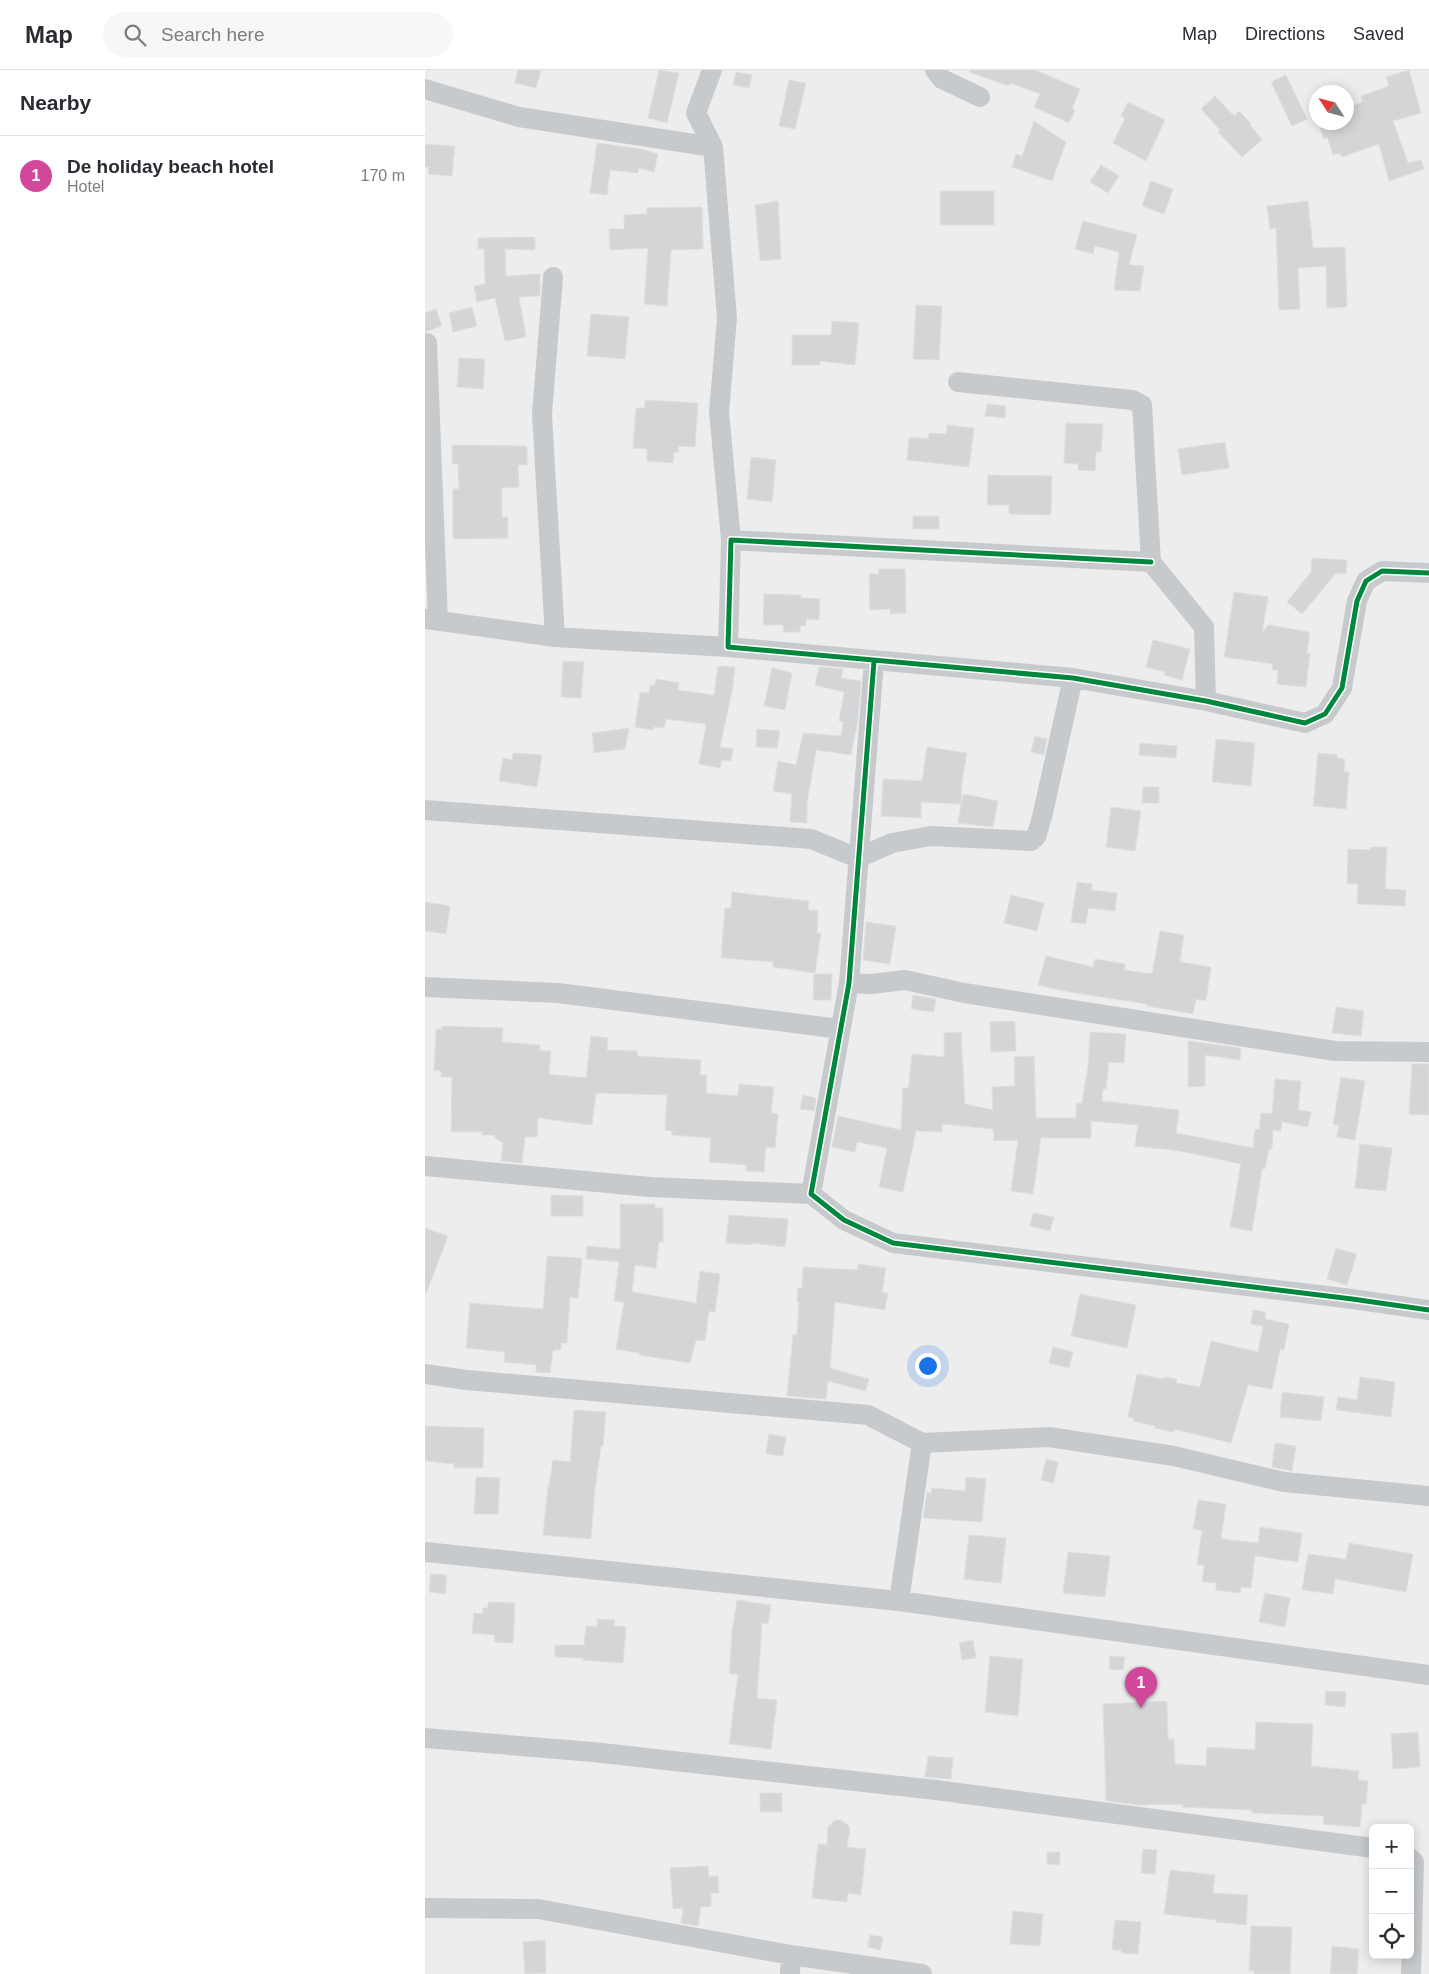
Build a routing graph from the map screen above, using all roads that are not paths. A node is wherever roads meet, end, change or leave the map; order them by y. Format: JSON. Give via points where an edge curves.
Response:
{"nodes":[{"id":1,"x":712,"y":70,"type":"edge"},
{"id":2,"x":935,"y":70,"type":"edge"},
{"id":3,"x":425,"y":89,"type":"edge"},
{"id":4,"x":980,"y":97,"type":"dead end"},
{"id":5,"x":713,"y":147,"type":"junction"},
{"id":6,"x":553,"y":277,"type":"dead end"},
{"id":7,"x":427,"y":343,"type":"dead end"},
{"id":8,"x":958,"y":382,"type":"dead end"},
{"id":9,"x":731,"y":540,"type":"junction"},
{"id":10,"x":1151,"y":562,"type":"junction"},
{"id":11,"x":1429,"y":574,"type":"edge"},
{"id":12,"x":431,"y":620,"type":"edge"},
{"id":13,"x":555,"y":637,"type":"junction"},
{"id":14,"x":728,"y":648,"type":"junction"},
{"id":15,"x":874,"y":661,"type":"junction"},
{"id":16,"x":1073,"y":678,"type":"junction"},
{"id":17,"x":1206,"y":701,"type":"junction"},
{"id":18,"x":425,"y":810,"type":"edge"},
{"id":19,"x":858,"y":858,"type":"junction"},
{"id":20,"x":849,"y":983,"type":"junction"},
{"id":21,"x":425,"y":987,"type":"edge"},
{"id":22,"x":840,"y":1029,"type":"junction"},
{"id":23,"x":1429,"y":1052,"type":"edge"},
{"id":24,"x":425,"y":1166,"type":"edge"},
{"id":25,"x":811,"y":1194,"type":"junction"},
{"id":26,"x":1429,"y":1310,"type":"edge"},
{"id":27,"x":425,"y":1374,"type":"edge"},
{"id":28,"x":922,"y":1443,"type":"junction"},
{"id":29,"x":1429,"y":1496,"type":"edge"},
{"id":30,"x":425,"y":1552,"type":"edge"},
{"id":31,"x":899,"y":1601,"type":"junction"},
{"id":32,"x":1429,"y":1675,"type":"edge"},
{"id":33,"x":425,"y":1738,"type":"edge"},
{"id":34,"x":1369,"y":1847,"type":"edge"},
{"id":35,"x":1414,"y":1869,"type":"edge"},
{"id":36,"x":425,"y":1908,"type":"edge"},
{"id":37,"x":791,"y":1964,"type":"edge"},
{"id":38,"x":922,"y":1974,"type":"edge"},
{"id":39,"x":1411,"y":1974,"type":"edge"}],
"edges":[{"from":1,"to":5,"type":"street","via":[[697,113]]},
{"from":2,"to":4,"type":"street","via":[[942,79]]},
{"from":3,"to":5,"type":"street","via":[[519,117]]},
{"from":5,"to":9,"type":"street","via":[[727,318],[719,412]]},
{"from":6,"to":13,"type":"street","via":[[543,414]]},
{"from":7,"to":12,"type":"street"},
{"from":8,"to":10,"type":"street","via":[[1132,400],[1142,405]]},
{"from":9,"to":10,"type":"street"},
{"from":9,"to":14,"type":"street"},
{"from":10,"to":17,"type":"street","via":[[1204,627]]},
{"from":11,"to":17,"type":"street","via":[[1382,571],[1366,581],[1357,602],[1342,688],[1325,714],[1305,723]]},
{"from":12,"to":13,"type":"street"},
{"from":13,"to":14,"type":"street"},
{"from":14,"to":15,"type":"street"},
{"from":15,"to":16,"type":"street"},
{"from":15,"to":19,"type":"street"},
{"from":16,"to":17,"type":"street"},
{"from":16,"to":19,"type":"street","via":[[1036,837],[1031,841],[931,836],[892,844]]},
{"from":18,"to":19,"type":"street","via":[[811,839]]},
{"from":19,"to":20,"type":"street"},
{"from":20,"to":22,"type":"street"},
{"from":20,"to":23,"type":"street","via":[[905,980],[964,993],[1335,1051]]},
{"from":21,"to":22,"type":"street","via":[[558,993]]},
{"from":22,"to":25,"type":"street"},
{"from":24,"to":25,"type":"street","via":[[650,1187]]},
{"from":25,"to":26,"type":"street","via":[[844,1220],[893,1243]]},
{"from":27,"to":28,"type":"street","via":[[868,1415]]},
{"from":28,"to":29,"type":"street","via":[[1049,1438],[1174,1456],[1284,1482]]},
{"from":28,"to":31,"type":"street"},
{"from":30,"to":31,"type":"street"},
{"from":31,"to":32,"type":"street"},
{"from":33,"to":34,"type":"street","via":[[593,1752],[936,1790]]},
{"from":35,"to":39,"type":"street"},
{"from":36,"to":37,"type":"street","via":[[538,1909]]},
{"from":37,"to":38,"type":"street"}]}
